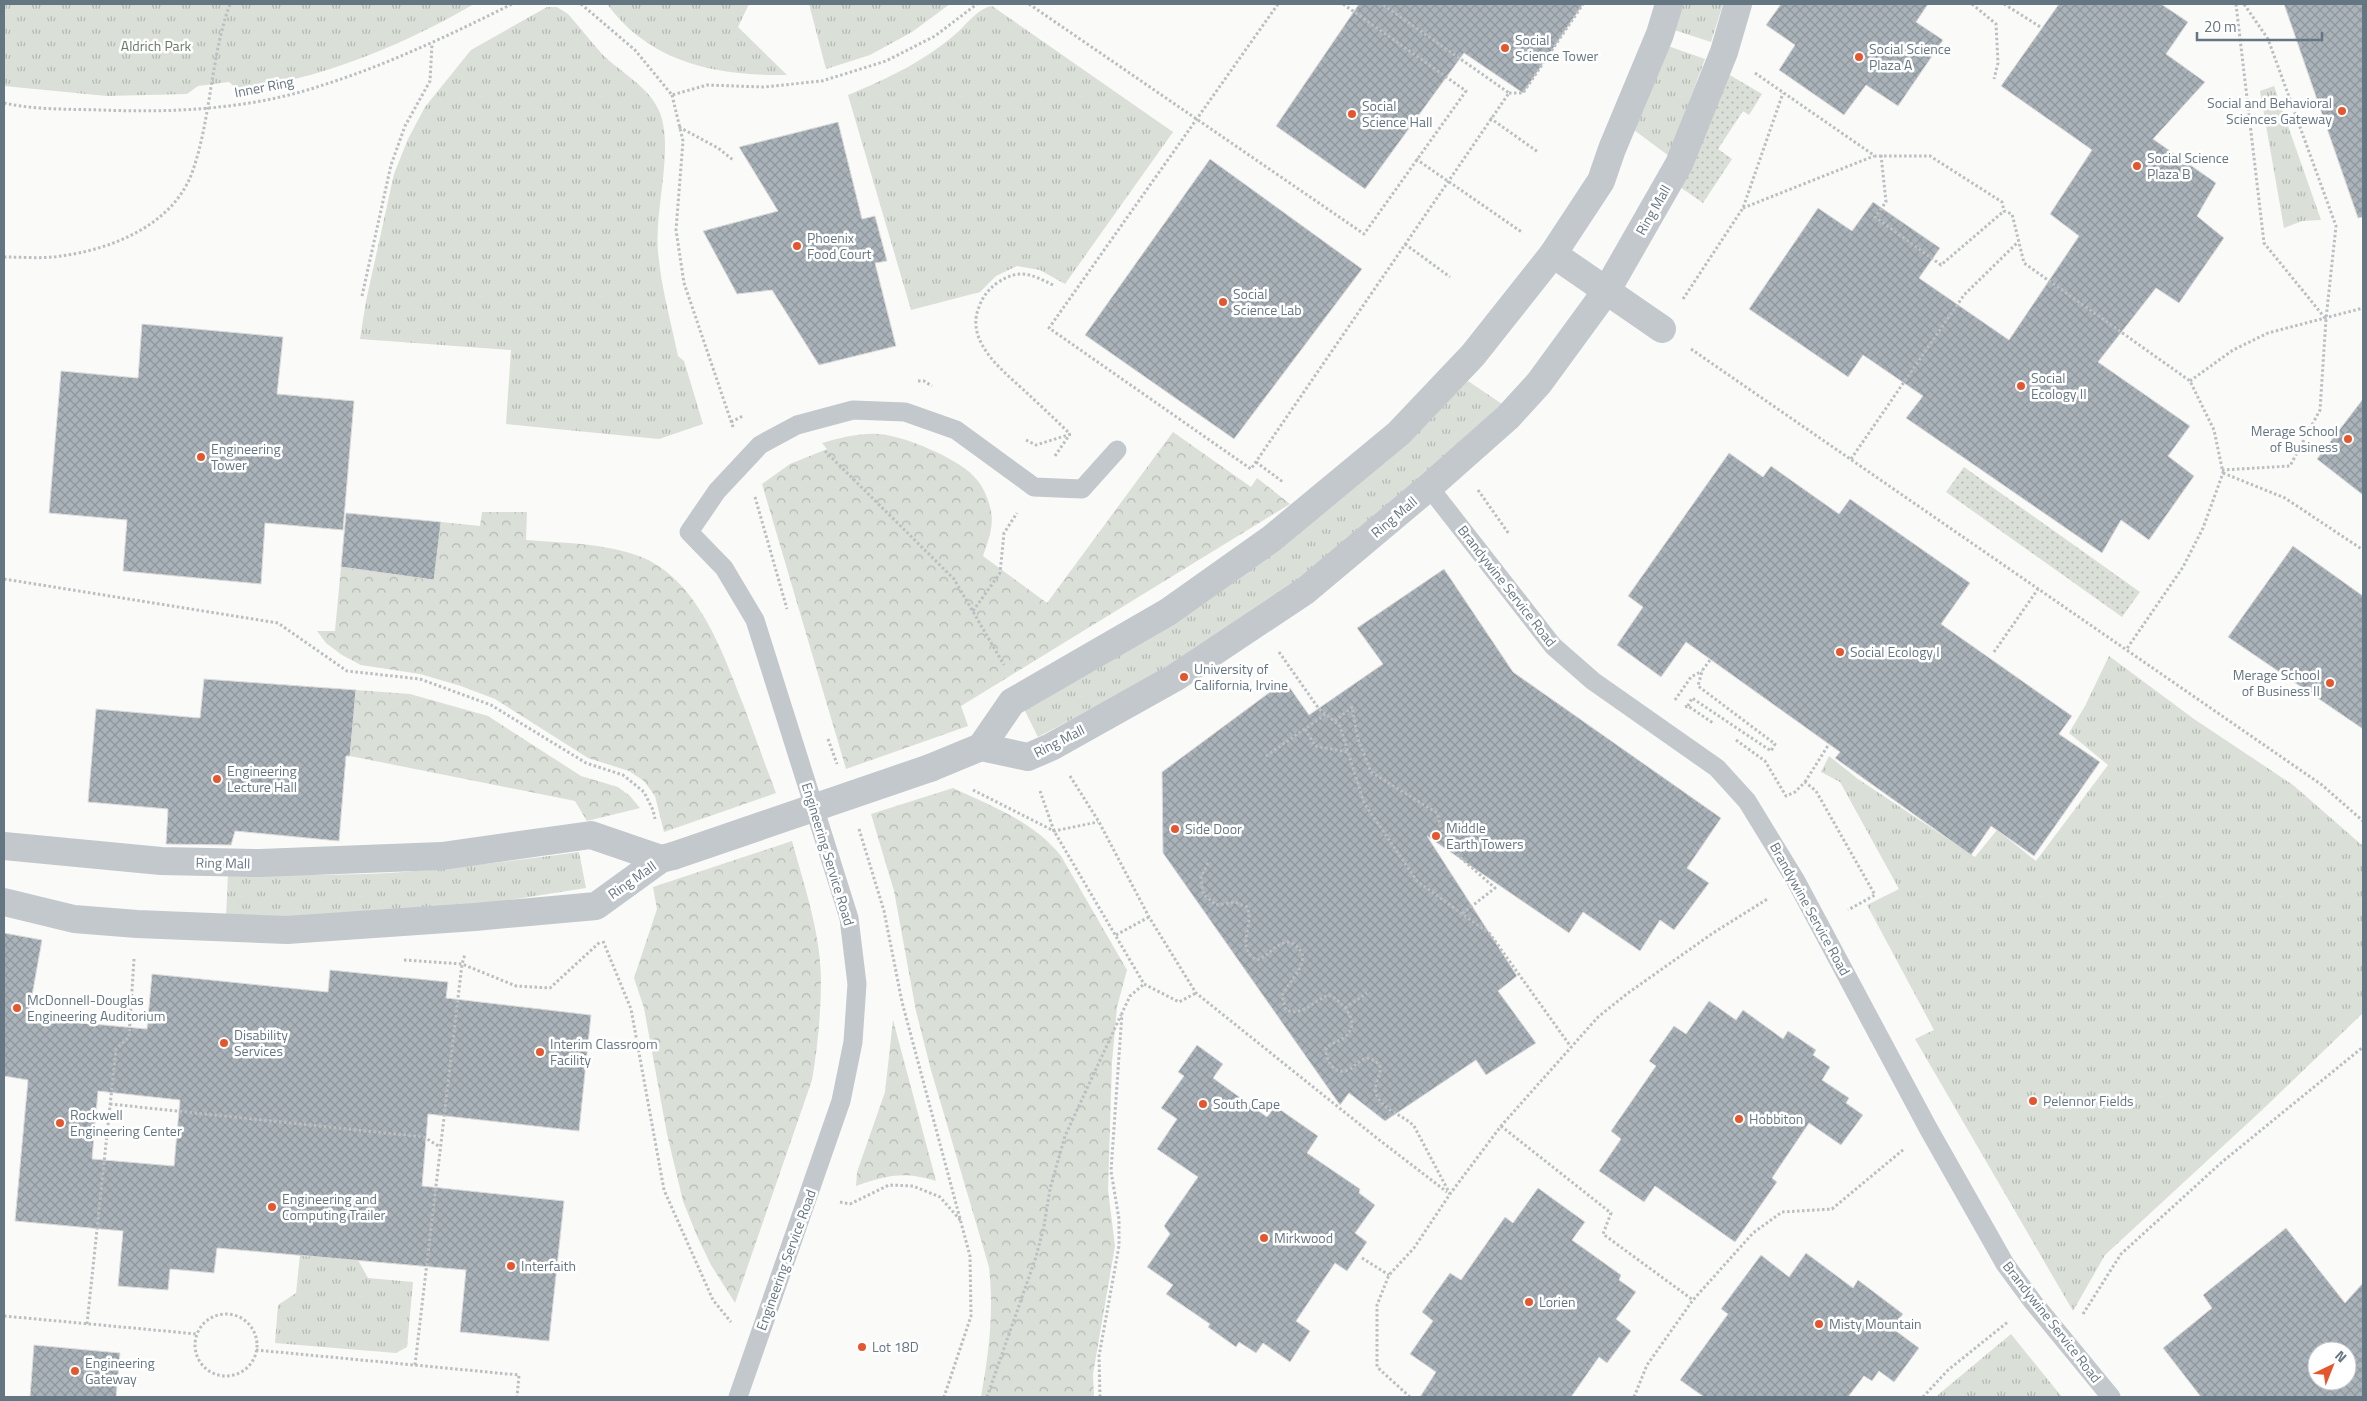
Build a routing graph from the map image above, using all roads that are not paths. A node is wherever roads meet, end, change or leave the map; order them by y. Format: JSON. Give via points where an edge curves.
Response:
{"nodes":[{"id":1,"x":1669,"y":4,"type":"edge"},
{"id":2,"x":1738,"y":4,"type":"edge"},
{"id":3,"x":1553,"y":254,"type":"junction"},
{"id":4,"x":1607,"y":290,"type":"junction"},
{"id":5,"x":1662,"y":329,"type":"road end"},
{"id":6,"x":1117,"y":450,"type":"dead end"},
{"id":7,"x":1429,"y":487,"type":"junction"},
{"id":8,"x":981,"y":748,"type":"junction"},
{"id":9,"x":4,"y":846,"type":"edge"},
{"id":10,"x":667,"y":858,"type":"junction"},
{"id":11,"x":4,"y":902,"type":"edge"},
{"id":12,"x":738,"y":1397,"type":"edge"},
{"id":13,"x":2111,"y":1397,"type":"edge"}],
"edges":[{"from":1,"to":3,"type":"street","via":[[1601,181]]},
{"from":2,"to":4,"type":"street","name":"Ring Mall","via":[[1724,52],[1679,164]]},
{"from":3,"to":4,"type":"street"},
{"from":3,"to":8,"type":"street","via":[[1473,355],[1392,438],[1271,539],[1168,612],[1012,702]]},
{"from":4,"to":5,"type":"street"},
{"from":4,"to":7,"type":"street","name":"Ring Mall","via":[[1539,383],[1508,417]]},
{"from":6,"to":12,"type":"lane","name":"Engineering Service Road","via":[[1082,489],[1034,487],[956,430],[905,412],[853,410],[798,424],[760,445],[717,491],[689,532],[724,568],[755,620],[849,918],[857,984],[853,1042],[841,1102]]},
{"from":7,"to":8,"type":"street","name":"Ring Mall","via":[[1290,602],[1176,677],[1040,752]]},
{"from":7,"to":13,"type":"lane","name":"Brandywine Service Road","via":[[1553,646],[1593,681],[1716,768],[1747,801],[1796,881],[2005,1264]]},
{"from":8,"to":10,"type":"street","bridge":true},
{"from":9,"to":10,"type":"street","name":"Ring Mall","via":[[161,861],[260,863],[442,856],[592,835]]},
{"from":10,"to":11,"type":"street","name":"Ring Mall","via":[[596,906],[287,930],[74,919]]}]}
